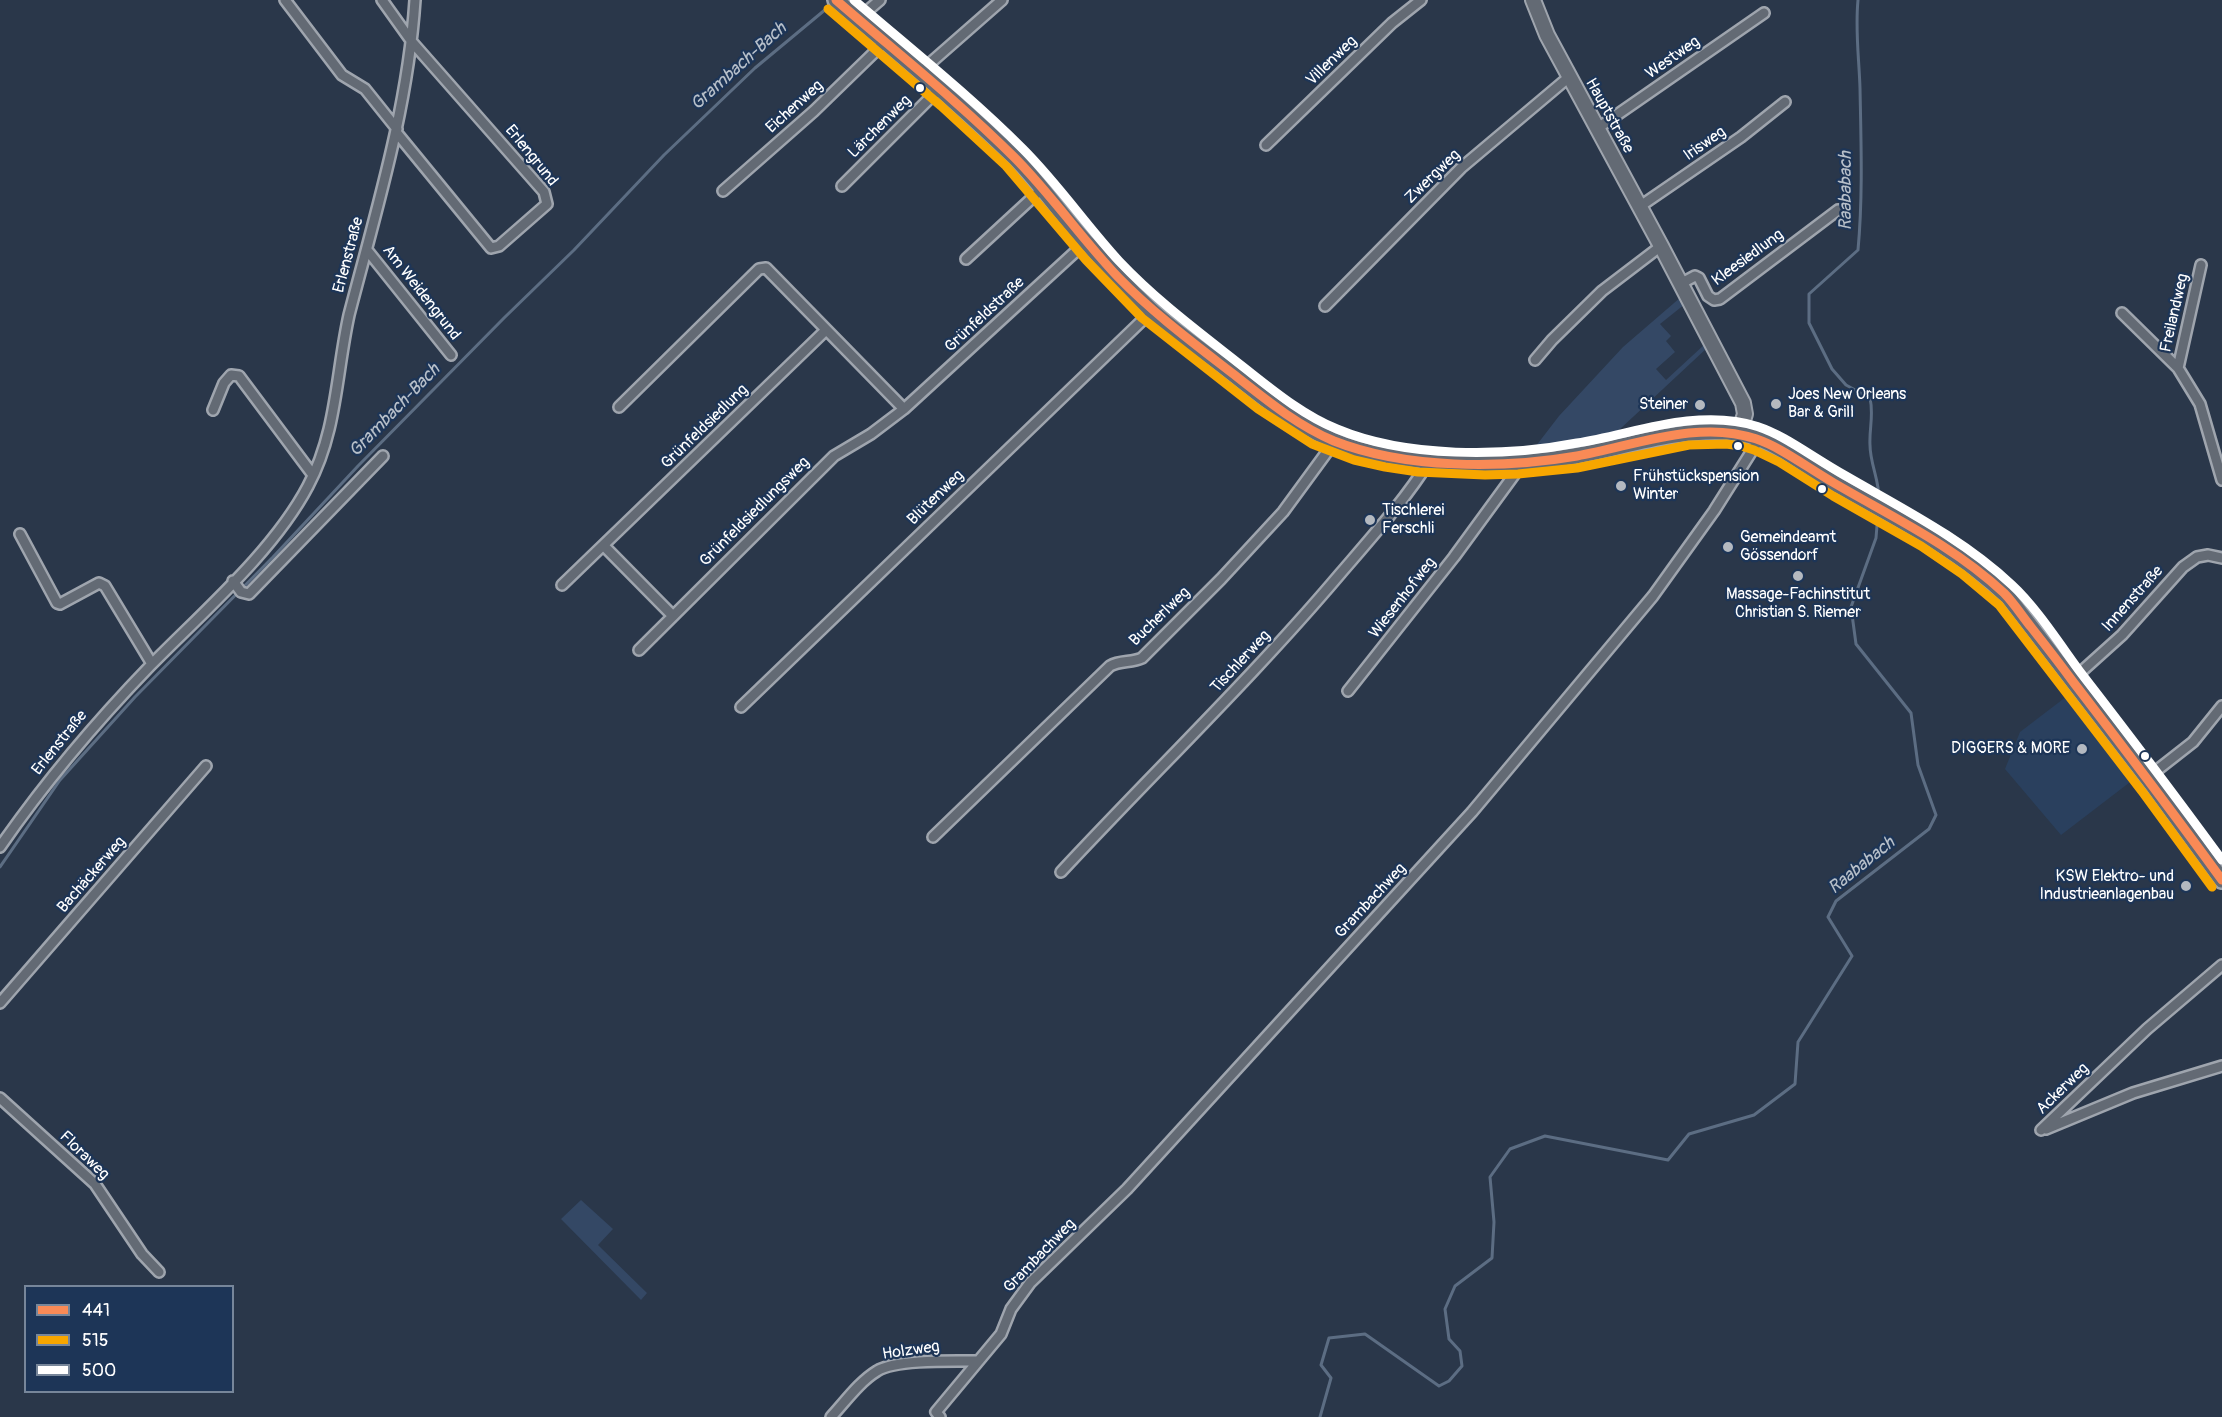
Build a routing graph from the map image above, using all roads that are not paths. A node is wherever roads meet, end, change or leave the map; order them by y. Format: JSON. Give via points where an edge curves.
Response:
{"nodes":[{"id":1,"x":285,"y":0,"type":"edge"},
{"id":2,"x":382,"y":0,"type":"edge"},
{"id":3,"x":415,"y":0,"type":"edge"},
{"id":4,"x":880,"y":0,"type":"edge"},
{"id":5,"x":1002,"y":0,"type":"edge"},
{"id":6,"x":1421,"y":0,"type":"edge"},
{"id":7,"x":1533,"y":0,"type":"edge"},
{"id":8,"x":839,"y":3,"type":"edge"},
{"id":9,"x":1764,"y":13,"type":"dead end"},
{"id":10,"x":858,"y":19,"type":"junction"},
{"id":11,"x":412,"y":42,"type":"junction"},
{"id":12,"x":885,"y":42,"type":"junction"},
{"id":13,"x":920,"y":72,"type":"junction"},
{"id":14,"x":1569,"y":77,"type":"junction"},
{"id":15,"x":939,"y":89,"type":"junction"},
{"id":16,"x":1785,"y":102,"type":"dead end"},
{"id":17,"x":1598,"y":128,"type":"junction"},
{"id":18,"x":397,"y":130,"type":"junction"},
{"id":19,"x":1266,"y":146,"type":"dead end"},
{"id":20,"x":842,"y":186,"type":"dead end"},
{"id":21,"x":1043,"y":188,"type":"junction"},
{"id":22,"x":723,"y":191,"type":"dead end"},
{"id":23,"x":1639,"y":207,"type":"junction"},
{"id":24,"x":1838,"y":210,"type":"dead end"},
{"id":25,"x":1086,"y":242,"type":"junction"},
{"id":26,"x":1661,"y":246,"type":"junction"},
{"id":27,"x":367,"y":250,"type":"junction"},
{"id":28,"x":966,"y":259,"type":"dead end"},
{"id":29,"x":2201,"y":265,"type":"dead end"},
{"id":30,"x":1680,"y":284,"type":"junction"},
{"id":31,"x":1325,"y":306,"type":"dead end"},
{"id":32,"x":1152,"y":310,"type":"junction"},
{"id":33,"x":2122,"y":313,"type":"dead end"},
{"id":34,"x":826,"y":330,"type":"junction"},
{"id":35,"x":451,"y":355,"type":"dead end"},
{"id":36,"x":1535,"y":360,"type":"dead end"},
{"id":37,"x":2178,"y":368,"type":"junction"},
{"id":38,"x":619,"y":407,"type":"dead end"},
{"id":39,"x":904,"y":409,"type":"junction"},
{"id":40,"x":213,"y":410,"type":"dead end"},
{"id":41,"x":1740,"y":433,"type":"junction"},
{"id":42,"x":1760,"y":438,"type":"junction"},
{"id":43,"x":1335,"y":441,"type":"junction"},
{"id":44,"x":383,"y":456,"type":"dead end"},
{"id":45,"x":1430,"y":460,"type":"junction"},
{"id":46,"x":1522,"y":464,"type":"junction"},
{"id":47,"x":314,"y":475,"type":"junction"},
{"id":48,"x":2222,"y":480,"type":"edge"},
{"id":49,"x":20,"y":534,"type":"dead end"},
{"id":50,"x":604,"y":546,"type":"junction"},
{"id":51,"x":2221,"y":557,"type":"edge"},
{"id":52,"x":562,"y":585,"type":"dead end"},
{"id":53,"x":237,"y":587,"type":"junction"},
{"id":54,"x":672,"y":615,"type":"junction"},
{"id":55,"x":639,"y":650,"type":"dead end"},
{"id":56,"x":152,"y":664,"type":"junction"},
{"id":57,"x":2072,"y":680,"type":"junction"},
{"id":58,"x":1348,"y":691,"type":"dead end"},
{"id":59,"x":2222,"y":706,"type":"edge"},
{"id":60,"x":741,"y":707,"type":"dead end"},
{"id":61,"x":206,"y":766,"type":"dead end"},
{"id":62,"x":2147,"y":778,"type":"junction"},
{"id":63,"x":933,"y":837,"type":"dead end"},
{"id":64,"x":0,"y":847,"type":"edge"},
{"id":65,"x":1061,"y":872,"type":"dead end"},
{"id":66,"x":2222,"y":880,"type":"edge"},
{"id":67,"x":2222,"y":964,"type":"edge"},
{"id":68,"x":0,"y":1003,"type":"edge"},
{"id":69,"x":2222,"y":1066,"type":"edge"},
{"id":70,"x":0,"y":1098,"type":"edge"},
{"id":71,"x":159,"y":1272,"type":"dead end"},
{"id":72,"x":978,"y":1361,"type":"junction"},
{"id":73,"x":831,"y":1417,"type":"edge"},
{"id":74,"x":940,"y":1417,"type":"edge"}],
"edges":[{"from":1,"to":18,"type":"street","via":[[342,75],[365,89]]},
{"from":2,"to":11,"type":"street"},
{"from":3,"to":11,"type":"street","name":"Erlenstraße"},
{"from":4,"to":10,"type":"street"},
{"from":5,"to":13,"type":"street"},
{"from":6,"to":19,"type":"street","name":"Villenweg","via":[[1392,23]]},
{"from":7,"to":14,"type":"main road","name":"Hauptstraße","via":[[1546,35]]},
{"from":8,"to":10,"type":"main road"},
{"from":9,"to":17,"type":"street","name":"Westweg"},
{"from":10,"to":12,"type":"main road"},
{"from":11,"to":18,"type":"street","name":"Erlenstraße"},
{"from":11,"to":18,"type":"street","name":"Erlengrund","via":[[544,192],[547,204],[499,246],[491,248]]},
{"from":12,"to":13,"type":"main road"},
{"from":12,"to":22,"type":"street","name":"Eichenweg"},
{"from":13,"to":15,"type":"main road"},
{"from":14,"to":17,"type":"main road","name":"Hauptstraße"},
{"from":14,"to":31,"type":"street","name":"Zwergweg","via":[[1461,168]]},
{"from":15,"to":20,"type":"street","name":"Lärchenweg"},
{"from":15,"to":21,"type":"main road"},
{"from":16,"to":23,"type":"street","name":"Irisweg"},
{"from":17,"to":23,"type":"main road","name":"Hauptstraße"},
{"from":18,"to":27,"type":"street","name":"Erlenstraße"},
{"from":21,"to":25,"type":"main road"},
{"from":21,"to":28,"type":"street"},
{"from":23,"to":26,"type":"main road","name":"Hauptstraße"},
{"from":24,"to":30,"type":"street","name":"Kleesiedlung","via":[[1720,299],[1708,296],[1695,276]]},
{"from":25,"to":32,"type":"main road"},
{"from":25,"to":39,"type":"street","name":"Grünfeldstraße"},
{"from":26,"to":30,"type":"main road","name":"Hauptstraße"},
{"from":26,"to":36,"type":"street","via":[[1602,291]]},
{"from":27,"to":35,"type":"street","name":"Am Weidengrund"},
{"from":27,"to":47,"type":"street","name":"Erlenstraße","via":[[342,344],[330,430]]},
{"from":29,"to":37,"type":"street","name":"Freilandweg"},
{"from":30,"to":41,"type":"main road","name":"Hauptstraße","via":[[1743,403],[1745,414]]},
{"from":32,"to":43,"type":"main road","via":[[1290,419]]},
{"from":32,"to":60,"type":"street","name":"Blütenweg"},
{"from":33,"to":37,"type":"street","name":"Freilandweg"},
{"from":34,"to":38,"type":"street","via":[[772,273],[766,268],[759,269]]},
{"from":34,"to":39,"type":"street"},
{"from":34,"to":50,"type":"street","name":"Grünfeldsiedlung"},
{"from":37,"to":48,"type":"street","name":"Freilandweg","via":[[2200,404]]},
{"from":39,"to":54,"type":"street","name":"Grünfeldsiedlungsweg","via":[[834,456]]},
{"from":40,"to":47,"type":"street","via":[[224,382],[231,375],[239,376]]},
{"from":41,"to":42,"type":"main road"},
{"from":41,"to":46,"type":"main road","via":[[1657,437]]},
{"from":42,"to":57,"type":"main road","via":[[1984,574],[2008,597]]},
{"from":42,"to":72,"type":"street","name":"Grambachweg","via":[[1658,590],[1472,812],[1127,1189],[1030,1283],[1011,1309],[1001,1334]]},
{"from":43,"to":45,"type":"main road","via":[[1379,454]]},
{"from":43,"to":63,"type":"street","name":"Bucherlweg","via":[[1283,512],[1142,658],[1110,666]]},
{"from":44,"to":53,"type":"street","name":"Erlenstraße","via":[[249,594]]},
{"from":45,"to":46,"type":"main road"},
{"from":45,"to":65,"type":"street","name":"Tischlerweg","via":[[1313,606]]},
{"from":46,"to":58,"type":"street","name":"Wiesenhofweg"},
{"from":47,"to":53,"type":"street","name":"Erlenstraße","via":[[296,507]]},
{"from":49,"to":56,"type":"street","via":[[57,603],[102,584]]},
{"from":50,"to":52,"type":"street","name":"Grünfeldsiedlung"},
{"from":50,"to":54,"type":"street"},
{"from":51,"to":57,"type":"street","name":"Innenstraße","via":[[2197,557],[2183,567],[2122,635]]},
{"from":53,"to":56,"type":"street","name":"Erlenstraße"},
{"from":54,"to":55,"type":"street","name":"Grünfeldsiedlungsweg"},
{"from":56,"to":64,"type":"street","name":"Erlenstraße","via":[[76,746]]},
{"from":57,"to":62,"type":"main road"},
{"from":59,"to":62,"type":"street","via":[[2193,742]]},
{"from":61,"to":68,"type":"street","name":"Bachäckerweg"},
{"from":62,"to":66,"type":"main road"},
{"from":67,"to":69,"type":"street","name":"Ackerweg","via":[[2041,1130],[2133,1093]]},
{"from":70,"to":71,"type":"street","name":"Floraweg","via":[[95,1184],[142,1254]]},
{"from":72,"to":73,"type":"street","name":"Holzweg","via":[[903,1364],[878,1370]]},
{"from":72,"to":74,"type":"street","name":"Grambachweg","via":[[936,1412]]}]}
